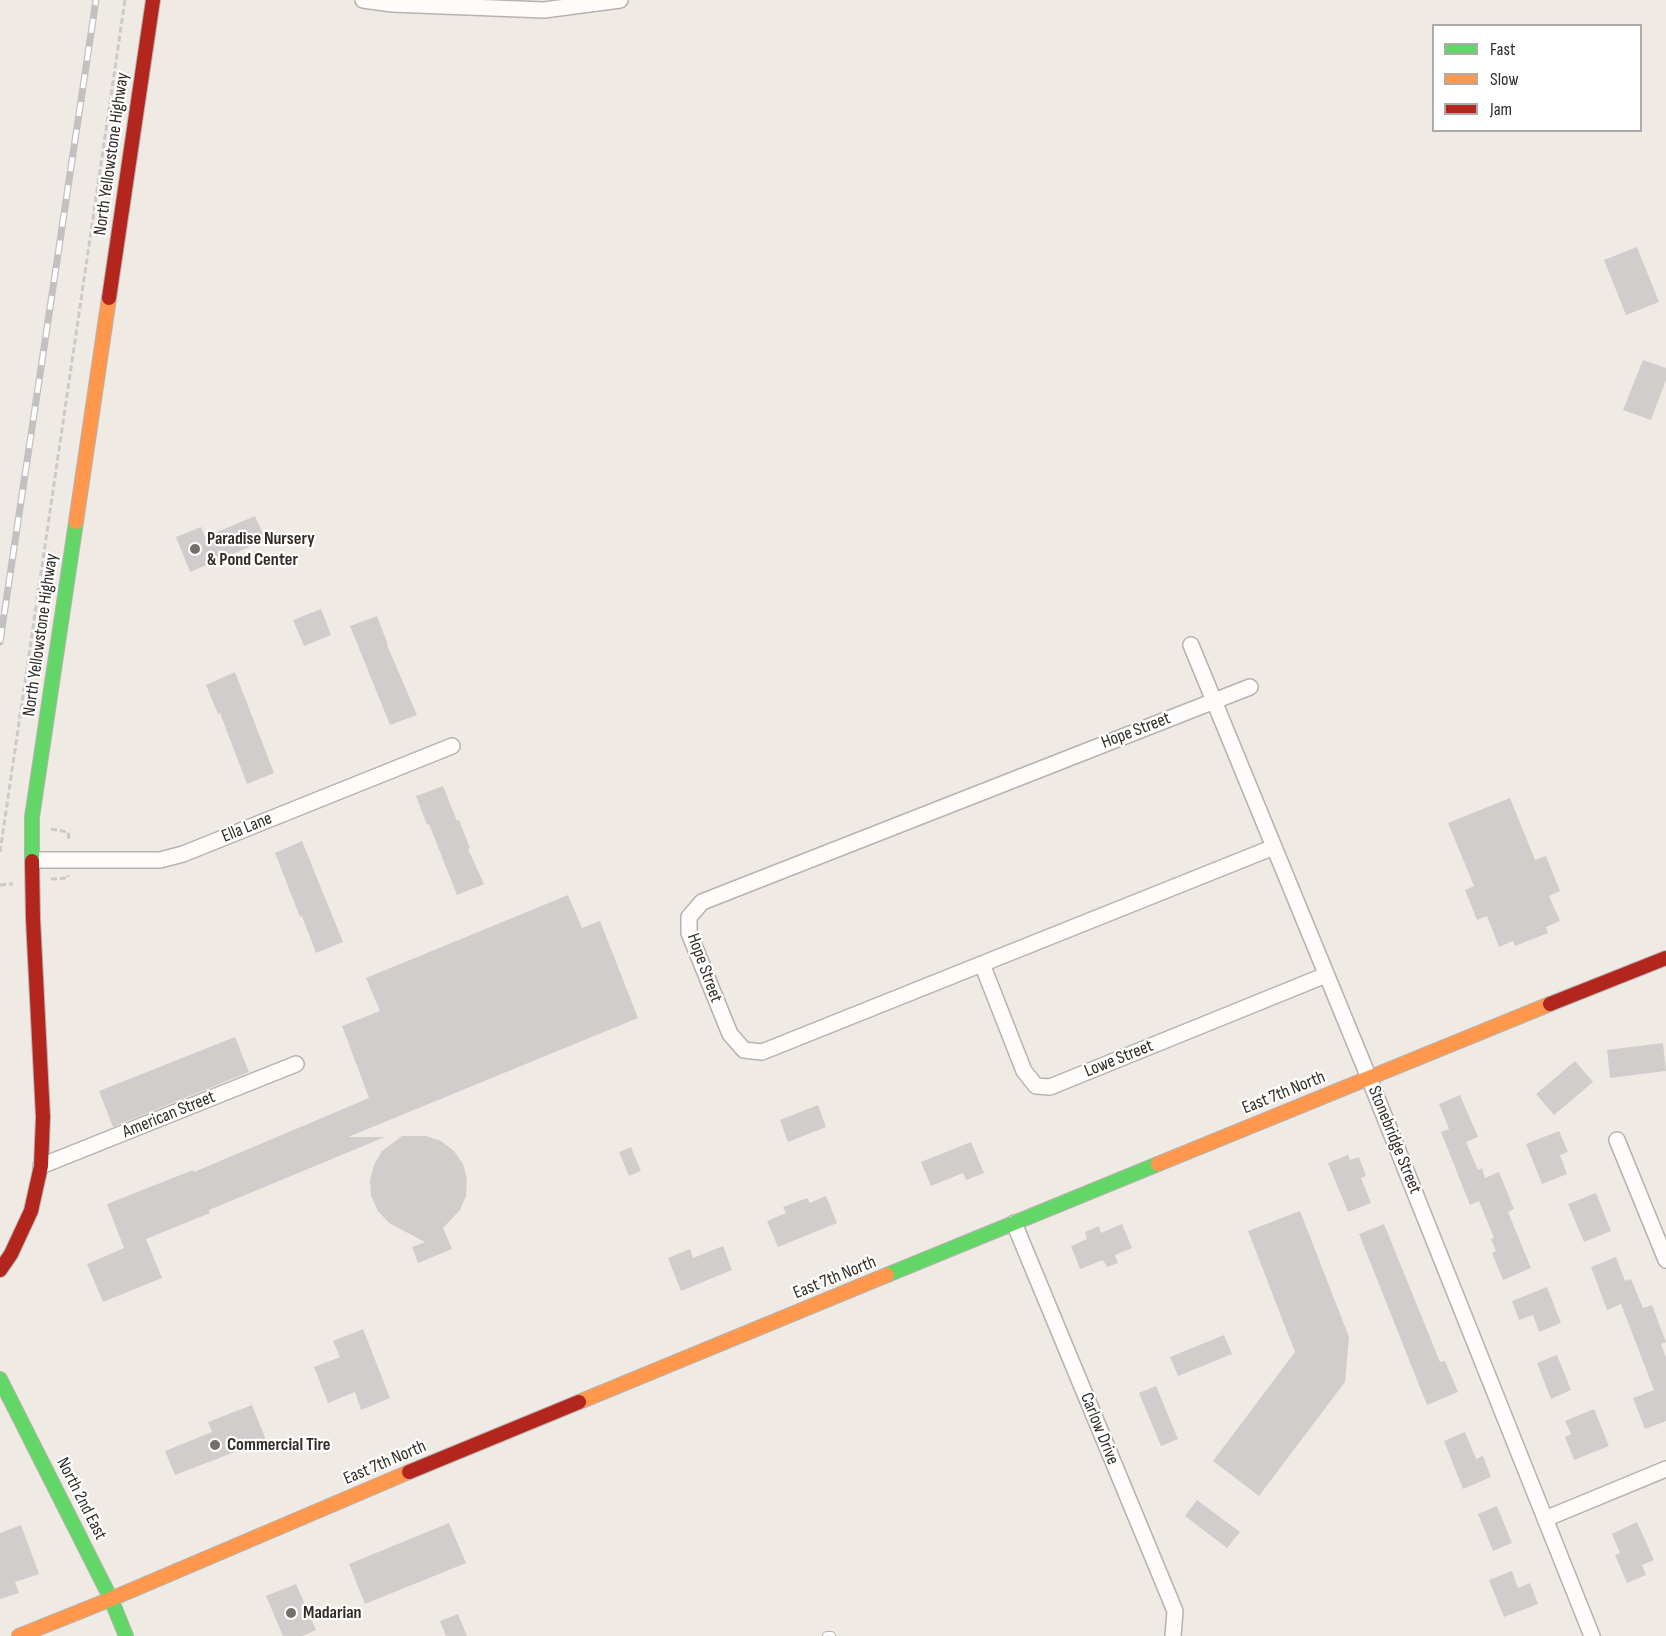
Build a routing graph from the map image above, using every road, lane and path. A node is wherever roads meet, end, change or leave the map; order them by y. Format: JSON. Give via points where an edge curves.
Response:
{"nodes":[{"id":1,"x":125,"y":0,"type":"edge"},
{"id":2,"x":153,"y":0,"type":"edge"},
{"id":3,"x":363,"y":0,"type":"edge"},
{"id":4,"x":620,"y":0,"type":"edge"},
{"id":5,"x":1191,"y":645,"type":"dead end"},
{"id":6,"x":1250,"y":687,"type":"dead end"},
{"id":7,"x":1214,"y":701,"type":"junction"},
{"id":8,"x":452,"y":746,"type":"dead end"},
{"id":9,"x":51,"y":830,"type":"dead end"},
{"id":10,"x":69,"y":839,"type":"dead end"},
{"id":11,"x":1274,"y":847,"type":"junction"},
{"id":12,"x":0,"y":852,"type":"edge"},
{"id":13,"x":33,"y":860,"type":"junction"},
{"id":14,"x":68,"y":878,"type":"dead end"},
{"id":15,"x":50,"y":879,"type":"dead end"},
{"id":16,"x":17,"y":884,"type":"dead end"},
{"id":17,"x":0,"y":885,"type":"edge"},
{"id":18,"x":1666,"y":958,"type":"edge"},
{"id":19,"x":982,"y":964,"type":"junction"},
{"id":20,"x":1326,"y":975,"type":"junction"},
{"id":21,"x":296,"y":1064,"type":"dead end"},
{"id":22,"x":1369,"y":1078,"type":"junction"},
{"id":23,"x":1617,"y":1140,"type":"dead end"},
{"id":24,"x":41,"y":1166,"type":"junction"},
{"id":25,"x":1014,"y":1223,"type":"junction"},
{"id":26,"x":1666,"y":1260,"type":"edge"},
{"id":27,"x":0,"y":1270,"type":"edge"},
{"id":28,"x":0,"y":1379,"type":"edge"},
{"id":29,"x":1666,"y":1469,"type":"edge"},
{"id":30,"x":1545,"y":1519,"type":"junction"},
{"id":31,"x":111,"y":1599,"type":"junction"},
{"id":32,"x":19,"y":1636,"type":"edge"},
{"id":33,"x":126,"y":1636,"type":"edge"},
{"id":34,"x":1173,"y":1636,"type":"edge"},
{"id":35,"x":1592,"y":1636,"type":"edge"}],
"edges":[{"from":1,"to":12,"type":"path"},
{"from":2,"to":13,"type":"street","name":"North Yellowstone Highway","via":[[32,817]]},
{"from":3,"to":4,"type":"street","via":[[544,10]]},
{"from":5,"to":7,"type":"street","name":"Stonebridge Street"},
{"from":6,"to":7,"type":"street","name":"Hope Street"},
{"from":7,"to":11,"type":"street","name":"Stonebridge Street"},
{"from":7,"to":19,"type":"street","name":"Hope Street","via":[[702,902],[689,917],[689,933],[730,1034],[744,1050],[762,1052]]},
{"from":8,"to":13,"type":"street","name":"Ella Lane","via":[[183,854],[160,860]]},
{"from":9,"to":10,"type":"path","via":[[68,832]]},
{"from":11,"to":19,"type":"street","name":"Hope Street"},
{"from":11,"to":20,"type":"street","name":"Stonebridge Street"},
{"from":13,"to":24,"type":"street","name":"North Yellowstone Highway","via":[[43,1117]]},
{"from":14,"to":15,"type":"path"},
{"from":16,"to":17,"type":"path"},
{"from":18,"to":22,"type":"street","name":"East 7th North"},
{"from":19,"to":20,"type":"street","name":"Lowe Street","via":[[1024,1071],[1036,1086],[1050,1087]]},
{"from":20,"to":22,"type":"street","name":"Stonebridge Street"},
{"from":21,"to":24,"type":"street","name":"American Street"},
{"from":22,"to":25,"type":"street","name":"East 7th North"},
{"from":22,"to":30,"type":"street","name":"Stonebridge Street"},
{"from":23,"to":26,"type":"street"},
{"from":24,"to":27,"type":"street","name":"North Yellowstone Highway","via":[[31,1211]]},
{"from":25,"to":31,"type":"street","name":"East 7th North"},
{"from":25,"to":34,"type":"street","name":"Carlow Drive","via":[[1175,1611]]},
{"from":28,"to":31,"type":"street","name":"North 2nd East"},
{"from":29,"to":30,"type":"street"},
{"from":30,"to":35,"type":"street","name":"Stonebridge Street"},
{"from":31,"to":32,"type":"street","name":"East 7th North"},
{"from":31,"to":33,"type":"street","name":"North 2nd East"}]}
